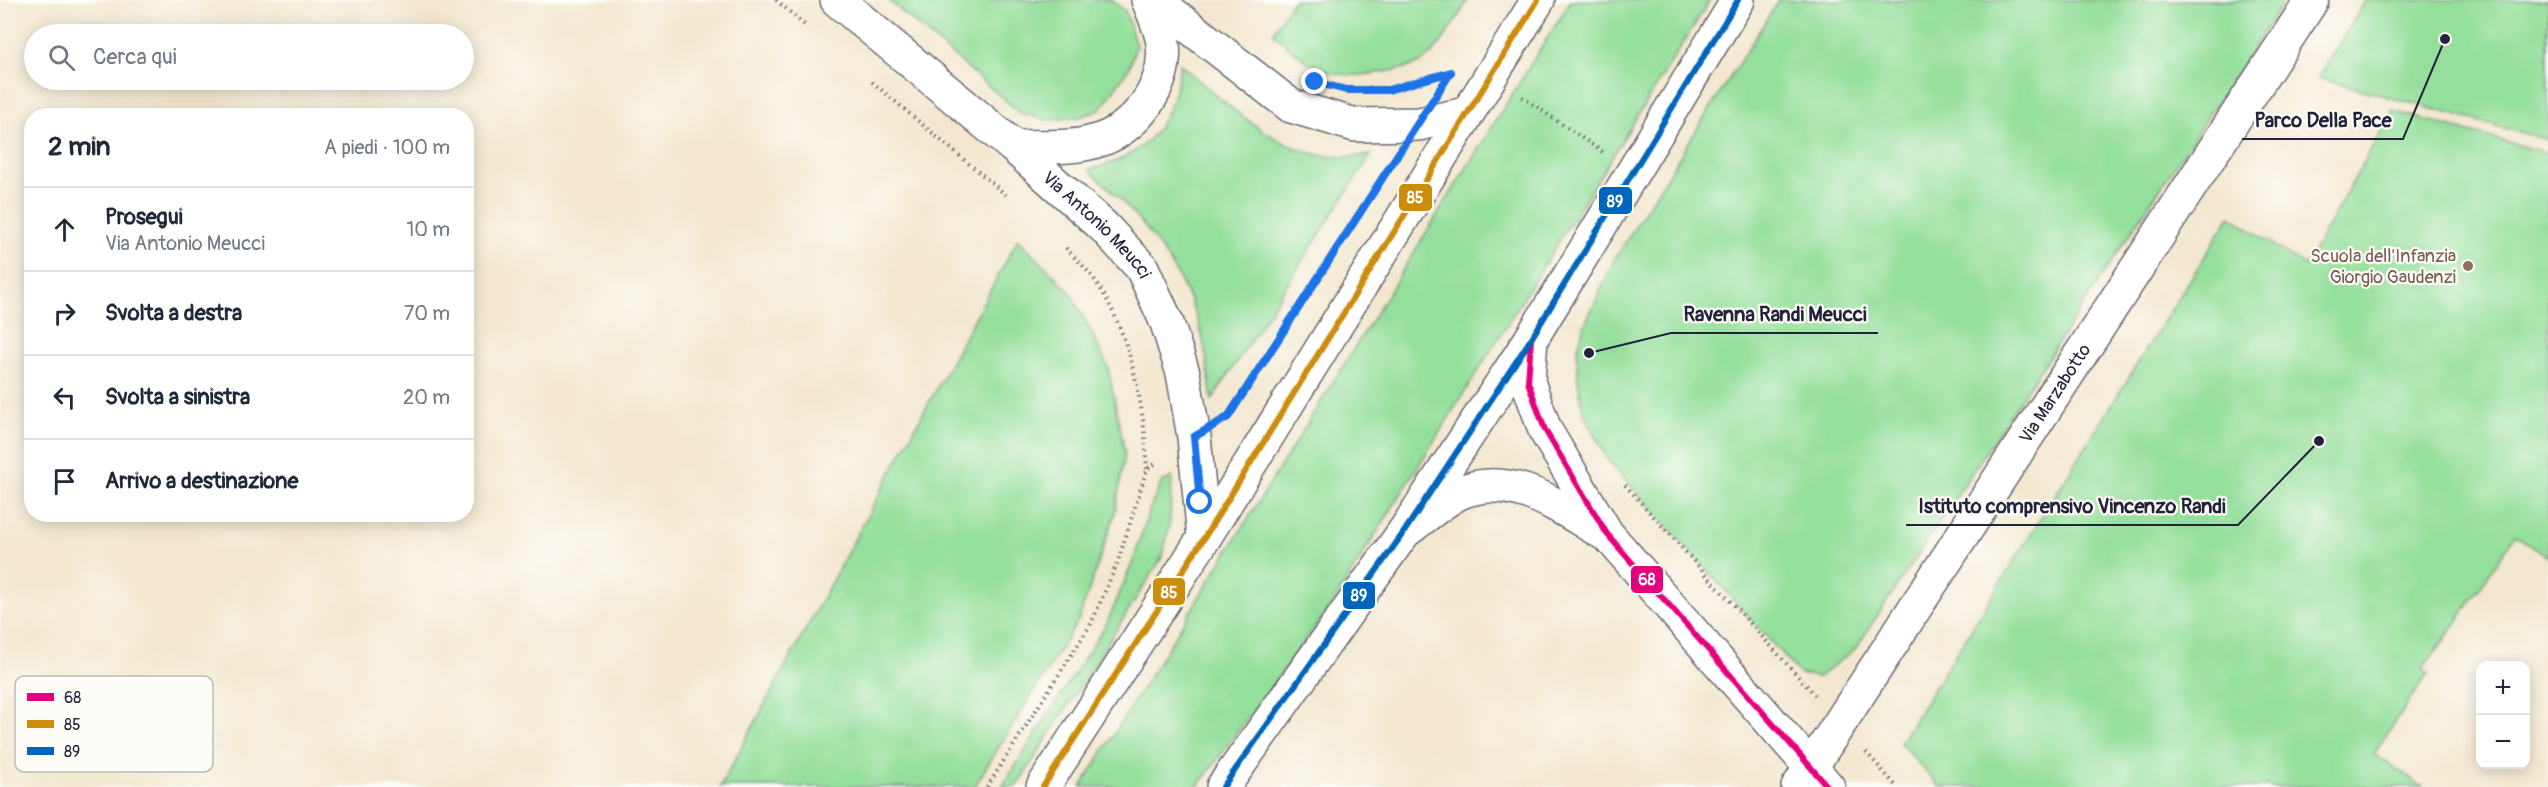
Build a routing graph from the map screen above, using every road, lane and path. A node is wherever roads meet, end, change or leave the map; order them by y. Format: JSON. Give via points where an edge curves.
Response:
{"nodes":[{"id":1,"x":776,"y":0,"type":"edge"},
{"id":2,"x":837,"y":0,"type":"edge"},
{"id":3,"x":1148,"y":0,"type":"edge"},
{"id":4,"x":1155,"y":0,"type":"edge"},
{"id":5,"x":1538,"y":0,"type":"edge"},
{"id":6,"x":1738,"y":0,"type":"edge"},
{"id":7,"x":2312,"y":0,"type":"edge"},
{"id":8,"x":811,"y":30,"type":"dead end"},
{"id":9,"x":863,"y":75,"type":"dead end"},
{"id":10,"x":1398,"y":87,"type":"dead end"},
{"id":11,"x":1514,"y":92,"type":"dead end"},
{"id":12,"x":1465,"y":114,"type":"junction"},
{"id":13,"x":1419,"y":124,"type":"junction"},
{"id":14,"x":1014,"y":147,"type":"junction"},
{"id":15,"x":1611,"y":158,"type":"dead end"},
{"id":16,"x":1012,"y":200,"type":"dead end"},
{"id":17,"x":1063,"y":245,"type":"dead end"},
{"id":18,"x":1292,"y":319,"type":"dead end"},
{"id":19,"x":1531,"y":339,"type":"junction"},
{"id":20,"x":1194,"y":437,"type":"junction"},
{"id":21,"x":1147,"y":469,"type":"junction"},
{"id":22,"x":1619,"y":478,"type":"dead end"},
{"id":23,"x":1404,"y":532,"type":"junction"},
{"id":24,"x":1607,"y":534,"type":"junction"},
{"id":25,"x":1204,"y":538,"type":"junction"},
{"id":26,"x":1840,"y":723,"type":"junction"},
{"id":27,"x":1812,"y":780,"type":"edge"},
{"id":28,"x":987,"y":787,"type":"edge"},
{"id":29,"x":1042,"y":787,"type":"edge"},
{"id":30,"x":1223,"y":787,"type":"edge"},
{"id":31,"x":1896,"y":787,"type":"edge"}],
"edges":[{"from":1,"to":8,"type":"path"},
{"from":2,"to":14,"type":"street","name":"Via Antonio Meucci"},
{"from":3,"to":14,"type":"street","via":[[1163,46],[1160,78],[1146,107],[1123,129],[1094,142]]},
{"from":4,"to":13,"type":"street","via":[[1292,106],[1355,125]]},
{"from":5,"to":12,"type":"street"},
{"from":6,"to":19,"type":"street"},
{"from":7,"to":26,"type":"street","name":"Via Marzabotto"},
{"from":9,"to":16,"type":"path"},
{"from":10,"to":13,"type":"path","via":[[1451,72]]},
{"from":11,"to":15,"type":"path"},
{"from":12,"to":13,"type":"street"},
{"from":12,"to":25,"type":"street"},
{"from":14,"to":20,"type":"street","name":"Via Antonio Meucci","via":[[1103,226],[1142,268],[1167,323],[1183,373]]},
{"from":17,"to":21,"type":"path","via":[[1094,279],[1116,320],[1136,378]]},
{"from":18,"to":20,"type":"path","via":[[1228,417]]},
{"from":19,"to":23,"type":"street"},
{"from":19,"to":24,"type":"street","via":[[1528,382],[1545,430]]},
{"from":20,"to":21,"type":"path"},
{"from":20,"to":25,"type":"street","name":"Via Antonio Meucci"},
{"from":21,"to":28,"type":"path","via":[[1118,561],[1091,624]]},
{"from":22,"to":26,"type":"path"},
{"from":23,"to":24,"type":"street","via":[[1460,493],[1495,484],[1532,493]]},
{"from":23,"to":30,"type":"street"},
{"from":24,"to":27,"type":"street"},
{"from":25,"to":29,"type":"street"},
{"from":26,"to":27,"type":"street","name":"Via Marzabotto"},
{"from":26,"to":31,"type":"path"}]}
